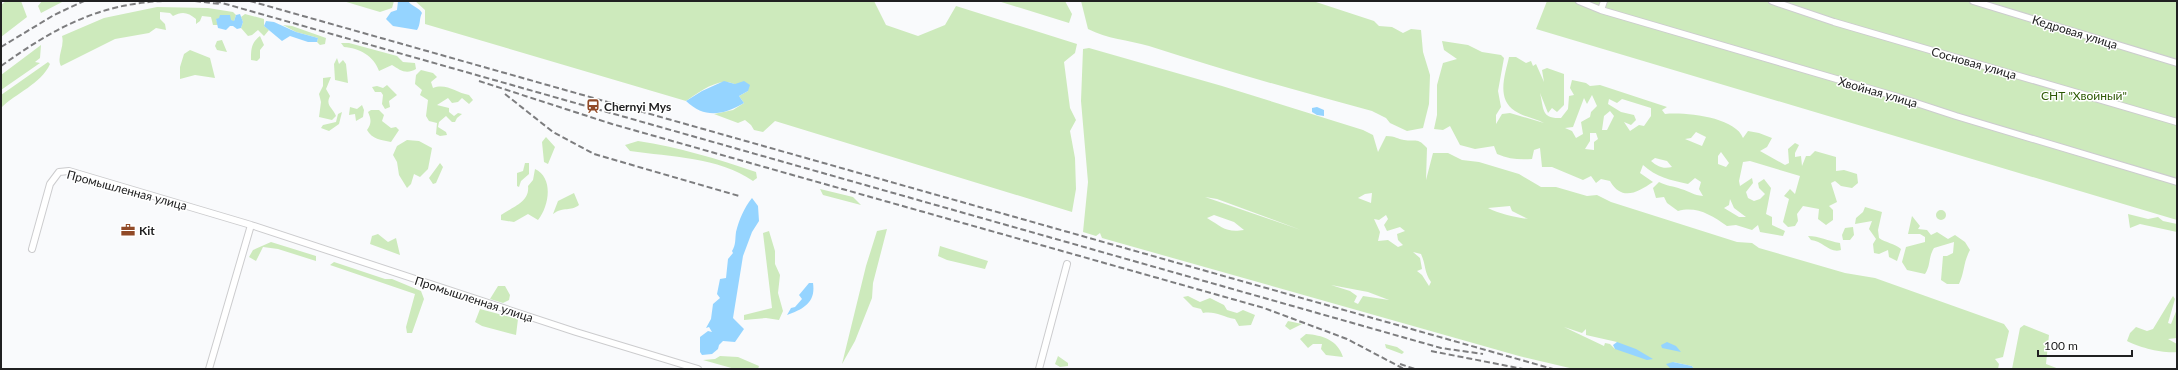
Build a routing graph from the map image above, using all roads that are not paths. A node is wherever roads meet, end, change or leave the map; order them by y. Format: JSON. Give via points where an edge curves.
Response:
{"nodes":[{"id":1,"x":1579,"y":1,"type":"edge"},
{"id":2,"x":1604,"y":1,"type":"edge"},
{"id":3,"x":1772,"y":1,"type":"edge"},
{"id":4,"x":1973,"y":1,"type":"edge"},
{"id":5,"x":1601,"y":10,"type":"junction"},
{"id":6,"x":2177,"y":63,"type":"edge"},
{"id":7,"x":2177,"y":122,"type":"edge"},
{"id":8,"x":2177,"y":182,"type":"edge"},
{"id":9,"x":251,"y":225,"type":"junction"},
{"id":10,"x":32,"y":249,"type":"dead end"},
{"id":11,"x":1067,"y":264,"type":"dead end"},
{"id":12,"x":209,"y":369,"type":"edge"},
{"id":13,"x":698,"y":369,"type":"edge"},
{"id":14,"x":1039,"y":369,"type":"edge"}],
"edges":[{"from":1,"to":5,"type":"street","name":"Хвойная улица"},
{"from":2,"to":5,"type":"street"},
{"from":3,"to":7,"type":"street","name":"Сосновая улица","via":[[1834,22]]},
{"from":4,"to":6,"type":"street","name":"Кедровая улица"},
{"from":5,"to":8,"type":"street","name":"Хвойная улица"},
{"from":9,"to":10,"type":"street","name":"Промышленная улица","via":[[68,171],[60,172],[50,184]]},
{"from":9,"to":12,"type":"street"},
{"from":9,"to":13,"type":"street","name":"Промышленная улица","via":[[532,318]]},
{"from":11,"to":14,"type":"street"}]}
